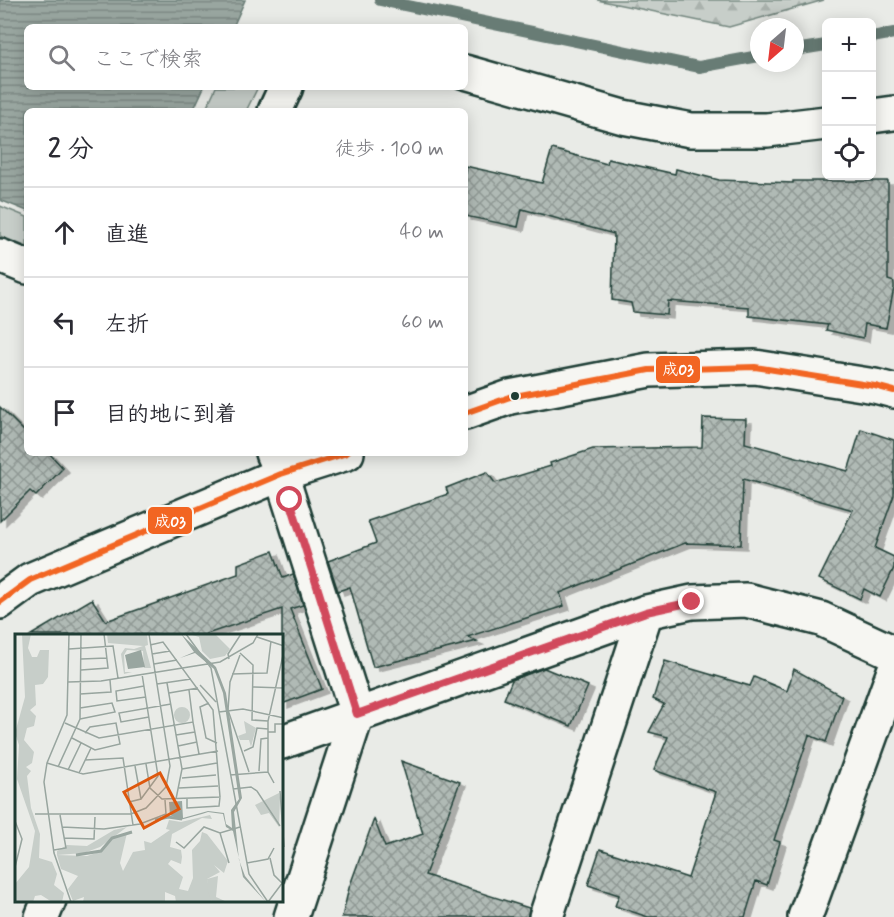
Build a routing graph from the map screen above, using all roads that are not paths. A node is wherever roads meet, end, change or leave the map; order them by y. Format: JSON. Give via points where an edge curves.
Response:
{"nodes":[{"id":1,"x":468,"y":73,"type":"edge"},
{"id":2,"x":285,"y":90,"type":"edge"},
{"id":3,"x":276,"y":108,"type":"edge"},
{"id":4,"x":894,"y":113,"type":"edge"},
{"id":5,"x":876,"y":115,"type":"edge"},
{"id":6,"x":822,"y":123,"type":"edge"},
{"id":7,"x":0,"y":256,"type":"edge"},
{"id":8,"x":24,"y":266,"type":"edge"},
{"id":9,"x":894,"y":391,"type":"edge"},
{"id":10,"x":468,"y":412,"type":"edge"},
{"id":11,"x":328,"y":456,"type":"edge"},
{"id":12,"x":277,"y":464,"type":"edge"},
{"id":13,"x":0,"y":602,"type":"edge"},
{"id":14,"x":646,"y":612,"type":"junction"},
{"id":15,"x":894,"y":653,"type":"edge"},
{"id":16,"x":894,"y":671,"type":"edge"},
{"id":17,"x":357,"y":714,"type":"junction"},
{"id":18,"x":284,"y":741,"type":"edge"},
{"id":19,"x":48,"y":902,"type":"edge"},
{"id":20,"x":42,"y":917,"type":"edge"},
{"id":21,"x":291,"y":917,"type":"edge"},
{"id":22,"x":546,"y":917,"type":"edge"},
{"id":23,"x":805,"y":917,"type":"edge"}],
"edges":[{"from":1,"to":6,"type":"street","via":[[623,117],[692,130],[767,130]]},
{"from":2,"to":3,"type":"street"},
{"from":4,"to":5,"type":"street"},
{"from":7,"to":8,"type":"street"},
{"from":9,"to":10,"type":"street","via":[[755,367],[649,370],[510,397]]},
{"from":11,"to":12,"type":"street"},
{"from":12,"to":13,"type":"street","via":[[30,580]]},
{"from":12,"to":17,"type":"street"},
{"from":14,"to":15,"type":"street","via":[[692,602],[746,600],[821,619]]},
{"from":14,"to":17,"type":"street"},
{"from":14,"to":22,"type":"street"},
{"from":16,"to":23,"type":"street"},
{"from":17,"to":18,"type":"street"},
{"from":17,"to":21,"type":"street"},
{"from":19,"to":20,"type":"street"}]}
